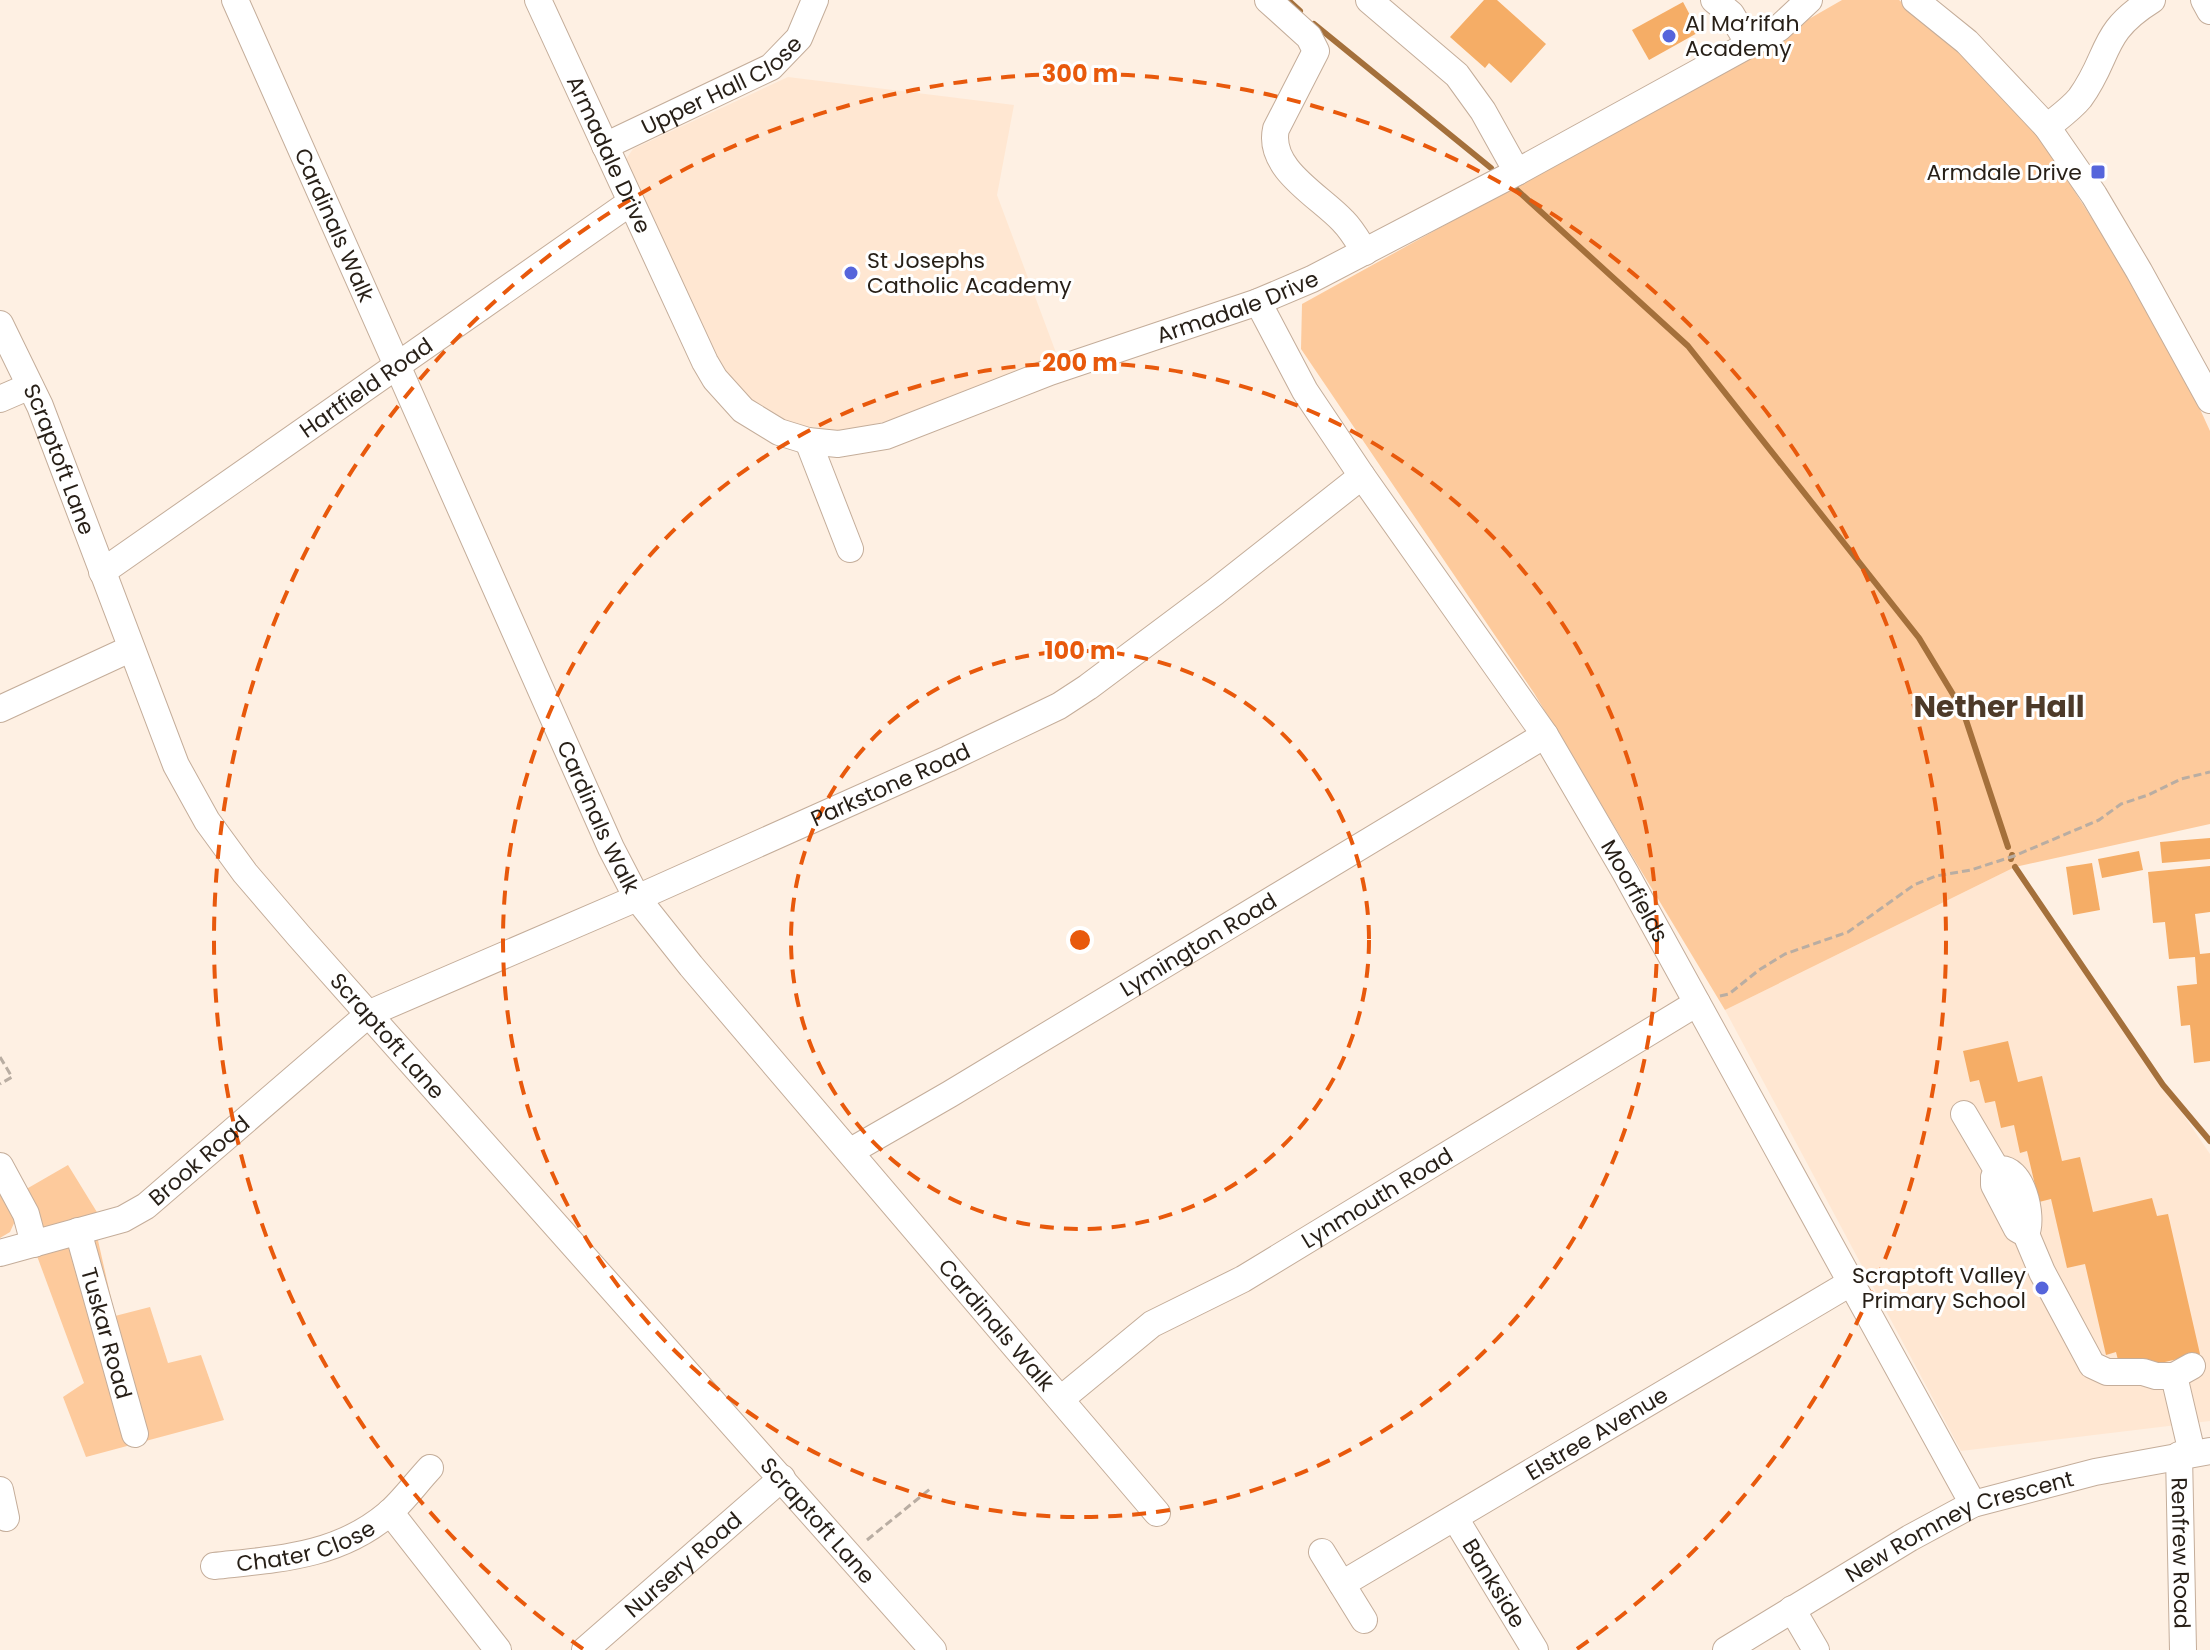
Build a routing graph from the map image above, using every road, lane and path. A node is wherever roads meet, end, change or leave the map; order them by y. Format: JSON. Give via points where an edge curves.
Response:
{"nodes":[{"id":1,"x":235,"y":0,"type":"edge"},
{"id":2,"x":538,"y":0,"type":"edge"},
{"id":3,"x":815,"y":0,"type":"edge"},
{"id":4,"x":1268,"y":0,"type":"edge"},
{"id":5,"x":1369,"y":0,"type":"edge"},
{"id":6,"x":1714,"y":0,"type":"edge"},
{"id":7,"x":1809,"y":0,"type":"edge"},
{"id":8,"x":1915,"y":0,"type":"edge"},
{"id":9,"x":2152,"y":0,"type":"edge"},
{"id":10,"x":2204,"y":0,"type":"edge"},
{"id":11,"x":2210,"y":11,"type":"edge"},
{"id":12,"x":1749,"y":44,"type":"junction"},
{"id":13,"x":2047,"y":127,"type":"junction"},
{"id":14,"x":605,"y":146,"type":"junction"},
{"id":15,"x":1517,"y":172,"type":"junction"},
{"id":16,"x":631,"y":202,"type":"junction"},
{"id":17,"x":1365,"y":252,"type":"junction"},
{"id":18,"x":1258,"y":302,"type":"junction"},
{"id":19,"x":0,"y":324,"type":"edge"},
{"id":20,"x":397,"y":366,"type":"junction"},
{"id":21,"x":30,"y":386,"type":"junction"},
{"id":22,"x":0,"y":399,"type":"edge"},
{"id":23,"x":2210,"y":400,"type":"edge"},
{"id":24,"x":808,"y":441,"type":"junction"},
{"id":25,"x":1362,"y":476,"type":"junction"},
{"id":26,"x":850,"y":549,"type":"dead end"},
{"id":27,"x":102,"y":572,"type":"junction"},
{"id":28,"x":130,"y":649,"type":"junction"},
{"id":29,"x":0,"y":709,"type":"edge"},
{"id":30,"x":1545,"y":735,"type":"junction"},
{"id":31,"x":2210,"y":772,"type":"edge"},
{"id":32,"x":637,"y":898,"type":"junction"},
{"id":33,"x":1697,"y":1003,"type":"junction"},
{"id":34,"x":370,"y":1013,"type":"junction"},
{"id":35,"x":0,"y":1057,"type":"edge"},
{"id":36,"x":0,"y":1084,"type":"edge"},
{"id":37,"x":1964,"y":1114,"type":"dead end"},
{"id":38,"x":851,"y":1151,"type":"junction"},
{"id":39,"x":0,"y":1166,"type":"edge"},
{"id":40,"x":78,"y":1231,"type":"junction"},
{"id":41,"x":34,"y":1244,"type":"junction"},
{"id":42,"x":0,"y":1253,"type":"edge"},
{"id":43,"x":1852,"y":1282,"type":"junction"},
{"id":44,"x":1061,"y":1399,"type":"junction"},
{"id":45,"x":135,"y":1434,"type":"dead end"},
{"id":46,"x":2194,"y":1453,"type":"edge"},
{"id":47,"x":430,"y":1468,"type":"dead end"},
{"id":48,"x":782,"y":1478,"type":"junction"},
{"id":49,"x":930,"y":1489,"type":"dead end"},
{"id":50,"x":0,"y":1490,"type":"edge"},
{"id":51,"x":1973,"y":1504,"type":"junction"},
{"id":52,"x":390,"y":1512,"type":"junction"},
{"id":53,"x":1157,"y":1513,"type":"dead end"},
{"id":54,"x":6,"y":1518,"type":"dead end"},
{"id":55,"x":1455,"y":1518,"type":"junction"},
{"id":56,"x":1322,"y":1552,"type":"dead end"},
{"id":57,"x":848,"y":1555,"type":"junction"},
{"id":58,"x":214,"y":1566,"type":"dead end"},
{"id":59,"x":1342,"y":1584,"type":"junction"},
{"id":60,"x":1792,"y":1609,"type":"junction"},
{"id":61,"x":1364,"y":1620,"type":"dead end"},
{"id":62,"x":498,"y":1650,"type":"edge"},
{"id":63,"x":585,"y":1650,"type":"edge"},
{"id":64,"x":933,"y":1650,"type":"edge"},
{"id":65,"x":1535,"y":1650,"type":"edge"},
{"id":66,"x":1726,"y":1650,"type":"edge"},
{"id":67,"x":1816,"y":1650,"type":"edge"},
{"id":68,"x":2183,"y":1650,"type":"edge"}],
"edges":[{"from":1,"to":20,"type":"street","name":"Cardinals Walk"},
{"from":2,"to":14,"type":"street","name":"Armadale Drive"},
{"from":3,"to":14,"type":"street","name":"Upper Hall Close","via":[[799,38],[771,67]]},
{"from":4,"to":17,"type":"street","via":[[1309,37],[1316,51],[1276,129],[1277,153],[1292,174],[1343,220]]},
{"from":5,"to":15,"type":"street","via":[[1457,75]]},
{"from":6,"to":12,"type":"street","via":[[1731,14]]},
{"from":7,"to":12,"type":"street","name":"Armadale Drive","via":[[1779,28]]},
{"from":8,"to":13,"type":"street","via":[[1967,42]]},
{"from":9,"to":13,"type":"street","via":[[2117,27],[2081,96]]},
{"from":10,"to":11,"type":"street"},
{"from":12,"to":15,"type":"street","name":"Armadale Drive"},
{"from":13,"to":23,"type":"street","via":[[2109,220]]},
{"from":14,"to":16,"type":"street","name":"Armadale Drive"},
{"from":15,"to":17,"type":"street","name":"Armadale Drive"},
{"from":16,"to":20,"type":"street","name":"Hartfield Road"},
{"from":16,"to":24,"type":"street","name":"Armadale Drive","via":[[715,379],[760,422]]},
{"from":17,"to":18,"type":"street","name":"Armadale Drive"},
{"from":18,"to":24,"type":"street","name":"Armadale Drive","via":[[1050,372],[886,436],[838,444]]},
{"from":18,"to":25,"type":"street","name":"Moorfields","via":[[1305,391]]},
{"from":19,"to":21,"type":"street","name":"Scraptoft Lane"},
{"from":20,"to":27,"type":"street","name":"Hartfield Road"},
{"from":20,"to":32,"type":"street","name":"Cardinals Walk"},
{"from":21,"to":22,"type":"street"},
{"from":21,"to":27,"type":"street","name":"Scraptoft Lane"},
{"from":24,"to":26,"type":"street"},
{"from":25,"to":30,"type":"street","name":"Moorfields"},
{"from":25,"to":32,"type":"street","name":"Parkstone Road","via":[[1059,706]]},
{"from":27,"to":28,"type":"street","name":"Scraptoft Lane"},
{"from":28,"to":29,"type":"street"},
{"from":28,"to":34,"type":"street","name":"Scraptoft Lane","via":[[176,765],[207,821],[245,873]]},
{"from":30,"to":33,"type":"street","name":"Moorfields"},
{"from":30,"to":38,"type":"street","name":"Lymington Road"},
{"from":31,"to":33,"type":"path","via":[[2121,804],[2099,820],[2014,856],[1914,885],[1848,932],[1785,954],[1729,994]]},
{"from":32,"to":34,"type":"street","name":"Parkstone Road"},
{"from":32,"to":38,"type":"street","name":"Cardinals Walk"},
{"from":33,"to":43,"type":"street","name":"Moorfields"},
{"from":33,"to":44,"type":"street","name":"Lynmouth Road","via":[[1243,1279],[1152,1324]]},
{"from":34,"to":40,"type":"street","name":"Brook Road","via":[[146,1206],[123,1219]]},
{"from":34,"to":48,"type":"street","name":"Scraptoft Lane"},
{"from":35,"to":36,"type":"path","via":[[12,1077]]},
{"from":37,"to":46,"type":"street","name":"Renfrew Road","via":[[1997,1170],[1994,1185],[2017,1229],[2026,1234],[2092,1365],[2156,1376],[2183,1371]]},
{"from":38,"to":44,"type":"street","name":"Cardinals Walk"},
{"from":39,"to":41,"type":"street","via":[[26,1214]]},
{"from":40,"to":41,"type":"street","name":"Brook Road"},
{"from":40,"to":45,"type":"street","name":"Tuskar Road"},
{"from":41,"to":42,"type":"street","name":"Brook Road"},
{"from":43,"to":51,"type":"street","name":"Moorfields"},
{"from":43,"to":55,"type":"street","name":"Elstree Avenue"},
{"from":44,"to":53,"type":"street","name":"Cardinals Walk"},
{"from":46,"to":51,"type":"street","name":"New Romney Crescent"},
{"from":46,"to":68,"type":"street","name":"Renfrew Road"},
{"from":47,"to":52,"type":"street","name":"Chater Close"},
{"from":48,"to":57,"type":"street","name":"Scraptoft Lane"},
{"from":48,"to":63,"type":"street","name":"Nursery Road"},
{"from":49,"to":57,"type":"path"},
{"from":50,"to":54,"type":"street"},
{"from":51,"to":60,"type":"street","name":"New Romney Crescent"},
{"from":52,"to":58,"type":"street","name":"Chater Close","via":[[340,1545],[294,1557]]},
{"from":52,"to":62,"type":"street","name":"Chater Close"},
{"from":55,"to":59,"type":"street","name":"Elstree Avenue"},
{"from":55,"to":65,"type":"street","name":"Bankside"},
{"from":56,"to":59,"type":"street"},
{"from":57,"to":64,"type":"street","name":"Scraptoft Lane"},
{"from":59,"to":61,"type":"street"},
{"from":60,"to":66,"type":"street","name":"New Romney Crescent"},
{"from":60,"to":67,"type":"street"}]}
